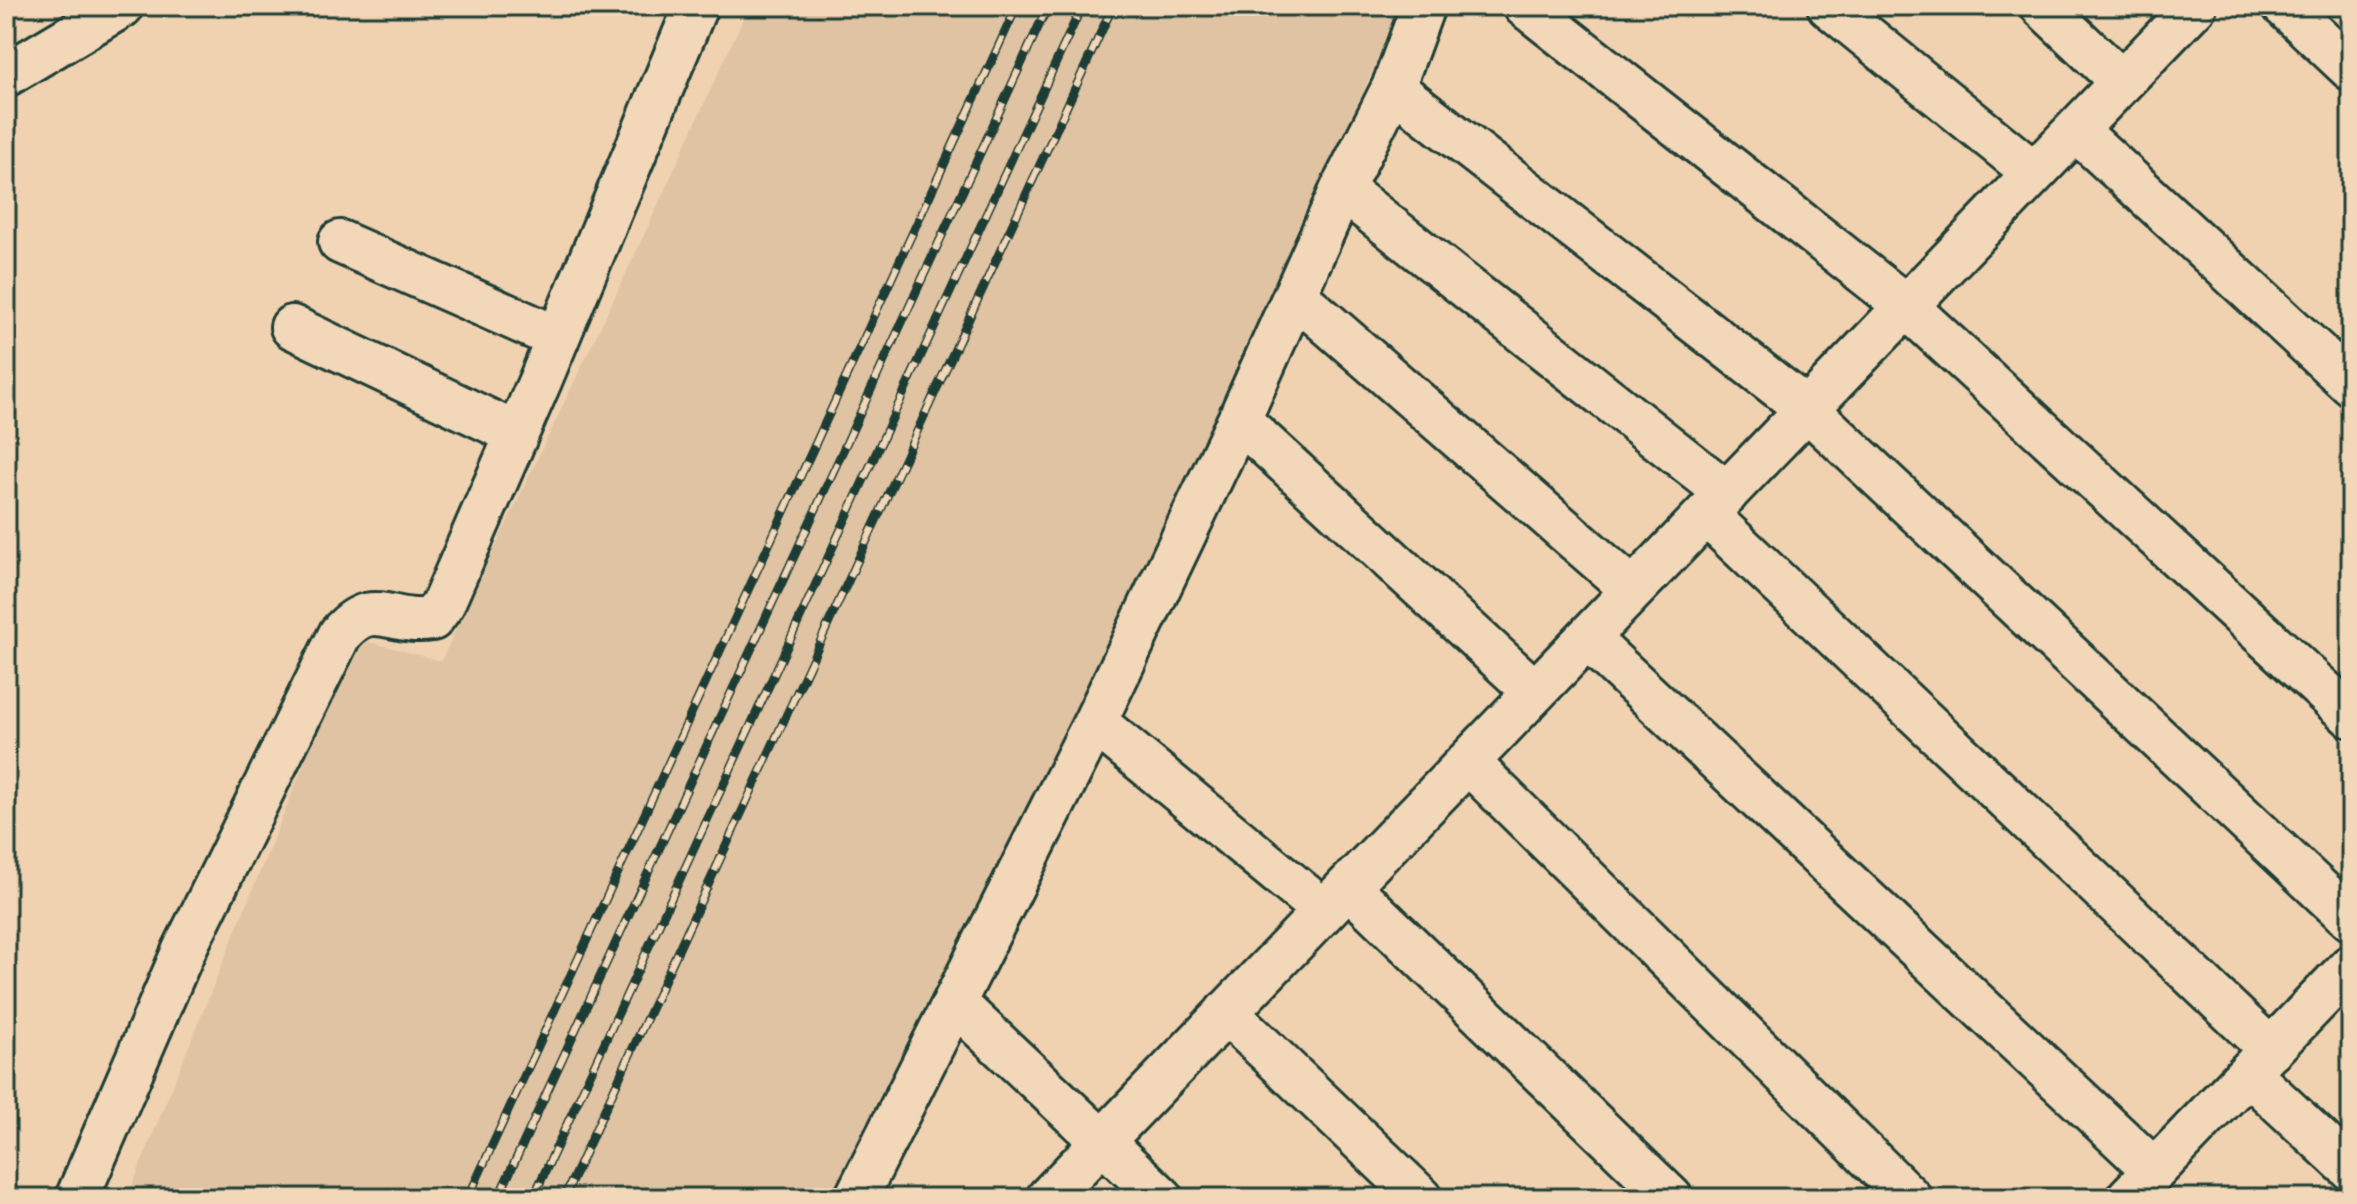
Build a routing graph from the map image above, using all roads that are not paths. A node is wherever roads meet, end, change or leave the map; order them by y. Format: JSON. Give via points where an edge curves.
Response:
{"nodes":[{"id":1,"x":122,"y":6,"type":"edge"},
{"id":2,"x":696,"y":6,"type":"edge"},
{"id":3,"x":1423,"y":6,"type":"edge"},
{"id":4,"x":1525,"y":6,"type":"edge"},
{"id":5,"x":1829,"y":6,"type":"edge"},
{"id":6,"x":2042,"y":6,"type":"edge"},
{"id":7,"x":2195,"y":6,"type":"edge"},
{"id":8,"x":2284,"y":6,"type":"edge"},
{"id":9,"x":2351,"y":69,"type":"edge"},
{"id":10,"x":6,"y":75,"type":"edge"},
{"id":11,"x":2122,"y":82,"type":"junction"},
{"id":12,"x":1393,"y":88,"type":"junction"},
{"id":13,"x":2076,"y":130,"type":"junction"},
{"id":14,"x":2034,"y":173,"type":"junction"},
{"id":15,"x":1342,"y":189,"type":"junction"},
{"id":16,"x":340,"y":242,"type":"dead end"},
{"id":17,"x":1296,"y":296,"type":"junction"},
{"id":18,"x":1906,"y":306,"type":"junction"},
{"id":19,"x":292,"y":327,"type":"dead end"},
{"id":20,"x":558,"y":338,"type":"junction"},
{"id":21,"x":2351,"y":384,"type":"edge"},
{"id":22,"x":1807,"y":409,"type":"junction"},
{"id":23,"x":1239,"y":420,"type":"junction"},
{"id":24,"x":517,"y":434,"type":"junction"},
{"id":25,"x":1716,"y":503,"type":"junction"},
{"id":26,"x":1633,"y":590,"type":"junction"},
{"id":27,"x":1587,"y":638,"type":"junction"},
{"id":28,"x":1535,"y":692,"type":"junction"},
{"id":29,"x":2351,"y":716,"type":"edge"},
{"id":30,"x":1095,"y":722,"type":"junction"},
{"id":31,"x":1468,"y":762,"type":"junction"},
{"id":32,"x":1336,"y":898,"type":"junction"},
{"id":33,"x":2351,"y":919,"type":"edge"},
{"id":34,"x":2351,"y":966,"type":"edge"},
{"id":35,"x":955,"y":1003,"type":"junction"},
{"id":36,"x":1226,"y":1012,"type":"junction"},
{"id":37,"x":2259,"y":1062,"type":"junction"},
{"id":38,"x":1102,"y":1141,"type":"junction"},
{"id":39,"x":2351,"y":1169,"type":"edge"},
{"id":40,"x":2141,"y":1184,"type":"edge"},
{"id":41,"x":77,"y":1198,"type":"edge"},
{"id":42,"x":856,"y":1198,"type":"edge"},
{"id":43,"x":1048,"y":1198,"type":"edge"},
{"id":44,"x":1162,"y":1198,"type":"edge"},
{"id":45,"x":1421,"y":1198,"type":"edge"},
{"id":46,"x":1671,"y":1198,"type":"edge"},
{"id":47,"x":1910,"y":1198,"type":"edge"}],
"edges":[{"from":1,"to":10,"type":"street"},
{"from":2,"to":20,"type":"street"},
{"from":3,"to":12,"type":"street"},
{"from":4,"to":18,"type":"street"},
{"from":5,"to":14,"type":"street"},
{"from":6,"to":11,"type":"street"},
{"from":7,"to":11,"type":"street"},
{"from":8,"to":9,"type":"street"},
{"from":11,"to":13,"type":"street"},
{"from":12,"to":15,"type":"street"},
{"from":12,"to":22,"type":"street"},
{"from":13,"to":14,"type":"street"},
{"from":13,"to":21,"type":"street"},
{"from":14,"to":18,"type":"street"},
{"from":15,"to":17,"type":"street"},
{"from":15,"to":25,"type":"street"},
{"from":16,"to":20,"type":"street"},
{"from":17,"to":23,"type":"street"},
{"from":17,"to":26,"type":"street"},
{"from":18,"to":22,"type":"street"},
{"from":18,"to":29,"type":"street"},
{"from":19,"to":24,"type":"street"},
{"from":20,"to":24,"type":"street"},
{"from":22,"to":25,"type":"street"},
{"from":22,"to":33,"type":"street"},
{"from":23,"to":28,"type":"street"},
{"from":23,"to":30,"type":"street"},
{"from":24,"to":41,"type":"street","via":[[432,619],[415,622],[364,613],[340,634],[184,950]]},
{"from":25,"to":26,"type":"street"},
{"from":25,"to":37,"type":"street"},
{"from":26,"to":27,"type":"street"},
{"from":27,"to":28,"type":"street"},
{"from":27,"to":40,"type":"street"},
{"from":28,"to":31,"type":"street"},
{"from":30,"to":32,"type":"street"},
{"from":30,"to":35,"type":"street"},
{"from":31,"to":32,"type":"street"},
{"from":31,"to":47,"type":"street"},
{"from":32,"to":36,"type":"street"},
{"from":32,"to":46,"type":"street"},
{"from":34,"to":37,"type":"street"},
{"from":35,"to":38,"type":"street"},
{"from":35,"to":42,"type":"street"},
{"from":36,"to":38,"type":"street"},
{"from":36,"to":45,"type":"street"},
{"from":37,"to":39,"type":"street"},
{"from":37,"to":40,"type":"street"},
{"from":38,"to":43,"type":"street"},
{"from":38,"to":44,"type":"street"}]}
